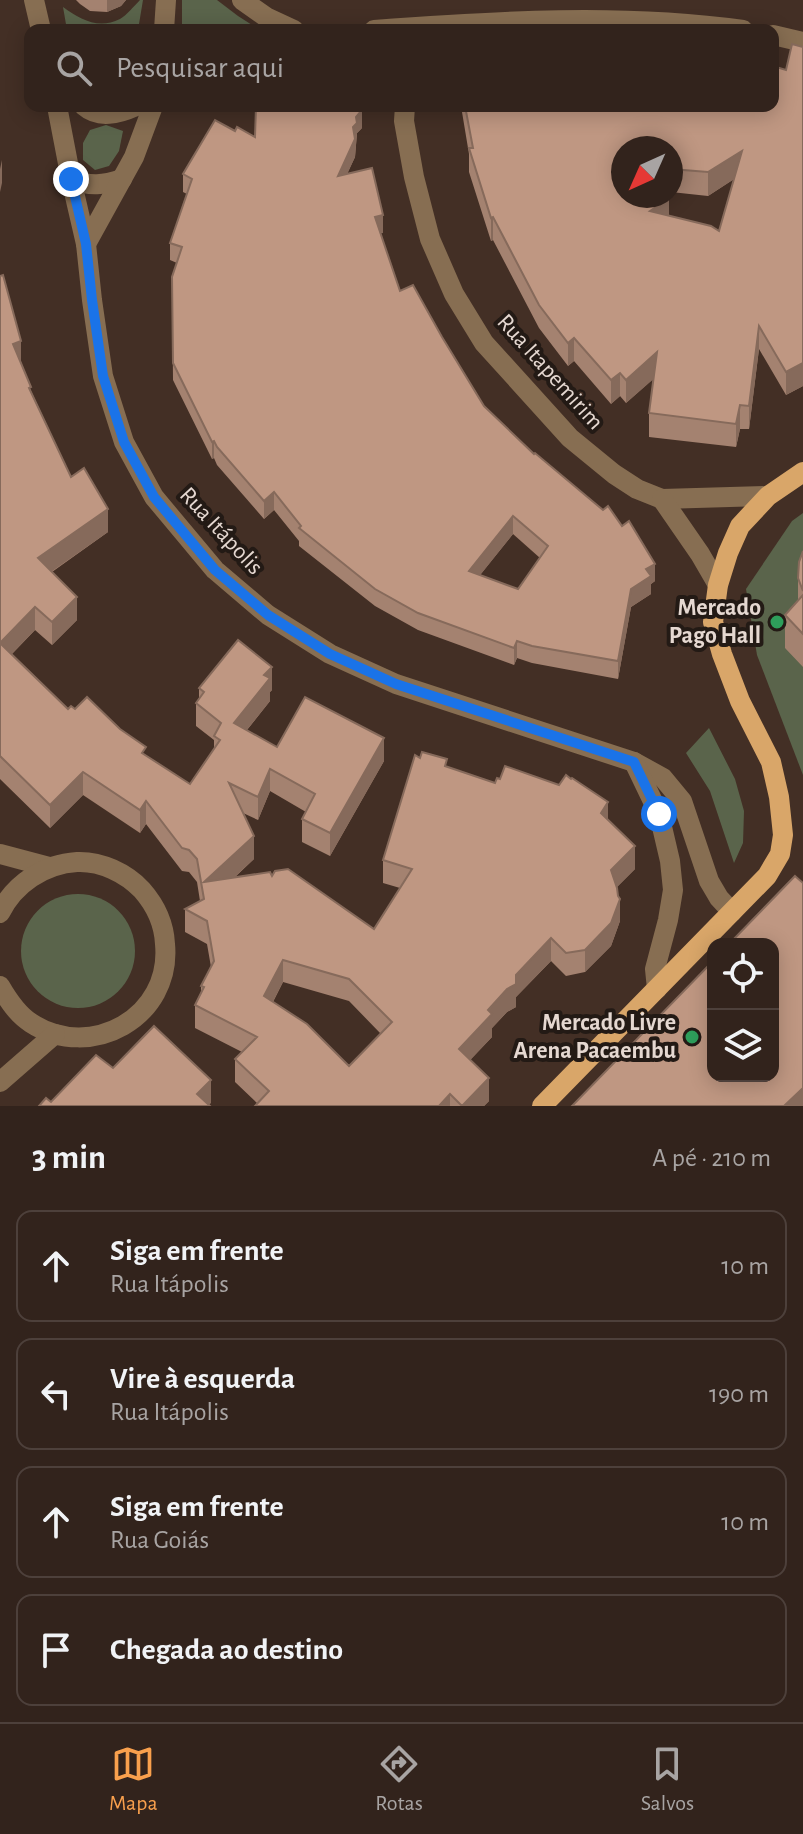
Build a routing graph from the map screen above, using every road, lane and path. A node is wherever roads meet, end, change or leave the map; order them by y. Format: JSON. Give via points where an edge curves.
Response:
{"nodes":[{"id":1,"x":34,"y":0,"type":"edge"},
{"id":2,"x":166,"y":0,"type":"edge"},
{"id":3,"x":242,"y":0,"type":"edge"},
{"id":4,"x":40,"y":24,"type":"edge"},
{"id":5,"x":164,"y":24,"type":"edge"},
{"id":6,"x":281,"y":24,"type":"edge"},
{"id":7,"x":496,"y":24,"type":"edge"},
{"id":8,"x":700,"y":24,"type":"edge"},
{"id":9,"x":779,"y":36,"type":"edge"},
{"id":10,"x":803,"y":42,"type":"edge"},
{"id":11,"x":58,"y":112,"type":"edge"},
{"id":12,"x":93,"y":112,"type":"edge"},
{"id":13,"x":120,"y":112,"type":"edge"},
{"id":14,"x":151,"y":112,"type":"edge"},
{"id":15,"x":405,"y":112,"type":"edge"},
{"id":16,"x":71,"y":179,"type":"junction"},
{"id":17,"x":122,"y":179,"type":"junction"},
{"id":18,"x":86,"y":244,"type":"junction"},
{"id":19,"x":803,"y":472,"type":"edge"},
{"id":20,"x":768,"y":496,"type":"junction"},
{"id":21,"x":662,"y":499,"type":"junction"},
{"id":22,"x":718,"y":585,"type":"junction"},
{"id":23,"x":634,"y":762,"type":"junction"},
{"id":24,"x":0,"y":854,"type":"edge"},
{"id":25,"x":49,"y":867,"type":"junction"},
{"id":26,"x":732,"y":912,"type":"junction"},
{"id":27,"x":0,"y":913,"type":"edge"},
{"id":28,"x":0,"y":986,"type":"edge"},
{"id":29,"x":657,"y":989,"type":"junction"},
{"id":30,"x":55,"y":1034,"type":"junction"},
{"id":31,"x":0,"y":1082,"type":"edge"},
{"id":32,"x":542,"y":1106,"type":"edge"}],
"edges":[{"from":1,"to":4,"type":"street"},
{"from":2,"to":5,"type":"street"},
{"from":3,"to":6,"type":"street"},
{"from":7,"to":8,"type":"street","via":[[627,19]]},
{"from":9,"to":10,"type":"street"},
{"from":11,"to":16,"type":"street","name":"Rua Itápolis"},
{"from":12,"to":13,"type":"street"},
{"from":14,"to":17,"type":"street"},
{"from":15,"to":21,"type":"street","name":"Rua Itapemirim","via":[[430,239],[454,294],[484,343],[570,438],[614,474]]},
{"from":16,"to":17,"type":"street","via":[[93,185]]},
{"from":16,"to":18,"type":"street","name":"Rua Itápolis"},
{"from":17,"to":18,"type":"street"},
{"from":18,"to":23,"type":"street","name":"Rua Itápolis","via":[[103,376],[124,442],[154,497],[215,570],[268,615],[330,654],[396,684]]},
{"from":19,"to":20,"type":"main road"},
{"from":20,"to":21,"type":"street","name":"Rua Itapemirim"},
{"from":20,"to":22,"type":"main road","via":[[740,526]]},
{"from":21,"to":22,"type":"street","name":"Rua Itapemirim"},
{"from":22,"to":26,"type":"main road","via":[[713,622],[740,701],[771,762],[783,835],[780,854],[767,876]]},
{"from":23,"to":26,"type":"street","name":"Rua Itápolis","via":[[663,778],[682,801],[709,881]]},
{"from":23,"to":29,"type":"street","via":[[659,814],[673,890],[655,969]]},
{"from":24,"to":25,"type":"street"},
{"from":25,"to":27,"type":"street","via":[[25,880]]},
{"from":25,"to":30,"type":"street","via":[[78,862],[107,867],[133,881],[152,902],[164,929],[166,957],[160,985],[144,1010],[125,1025],[103,1035]]},
{"from":26,"to":29,"type":"main road"},
{"from":28,"to":30,"type":"street","via":[[30,1022]]},
{"from":29,"to":32,"type":"main road"},
{"from":30,"to":31,"type":"street"}]}
